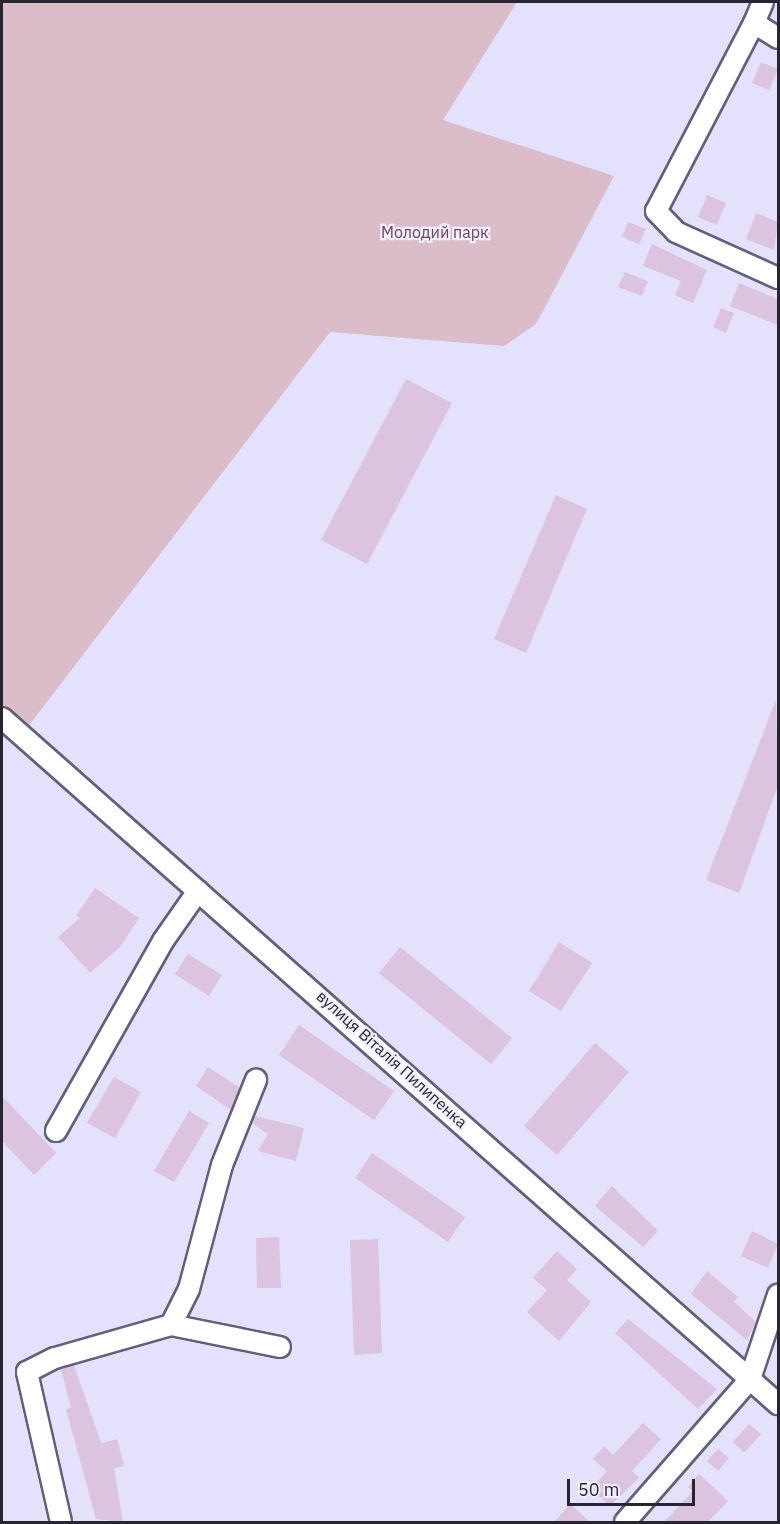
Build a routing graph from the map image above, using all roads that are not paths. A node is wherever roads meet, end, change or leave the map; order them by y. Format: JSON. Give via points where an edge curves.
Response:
{"nodes":[{"id":1,"x":763,"y":2,"type":"edge"},
{"id":2,"x":754,"y":23,"type":"junction"},
{"id":3,"x":778,"y":38,"type":"edge"},
{"id":4,"x":778,"y":278,"type":"edge"},
{"id":5,"x":2,"y":718,"type":"edge"},
{"id":6,"x":198,"y":891,"type":"junction"},
{"id":7,"x":256,"y":1080,"type":"dead end"},
{"id":8,"x":56,"y":1131,"type":"dead end"},
{"id":9,"x":778,"y":1295,"type":"edge"},
{"id":10,"x":171,"y":1325,"type":"junction"},
{"id":11,"x":280,"y":1347,"type":"dead end"},
{"id":12,"x":750,"y":1379,"type":"junction"},
{"id":13,"x":778,"y":1404,"type":"edge"},
{"id":14,"x":61,"y":1522,"type":"edge"},
{"id":15,"x":625,"y":1522,"type":"edge"}],
"edges":[{"from":1,"to":2,"type":"street"},
{"from":2,"to":3,"type":"street"},
{"from":2,"to":4,"type":"street","via":[[656,211],[676,232]]},
{"from":5,"to":6,"type":"street","name":"вулиця Віталія Пилипенка"},
{"from":6,"to":8,"type":"street","via":[[163,941]]},
{"from":6,"to":12,"type":"street","name":"вулиця Віталія Пилипенка"},
{"from":7,"to":10,"type":"street","via":[[222,1165],[189,1289]]},
{"from":9,"to":12,"type":"street"},
{"from":10,"to":11,"type":"street"},
{"from":10,"to":14,"type":"street","via":[[55,1358],[27,1372]]},
{"from":12,"to":13,"type":"street","name":"вулиця Віталія Пилипенка"},
{"from":12,"to":15,"type":"street"}]}
